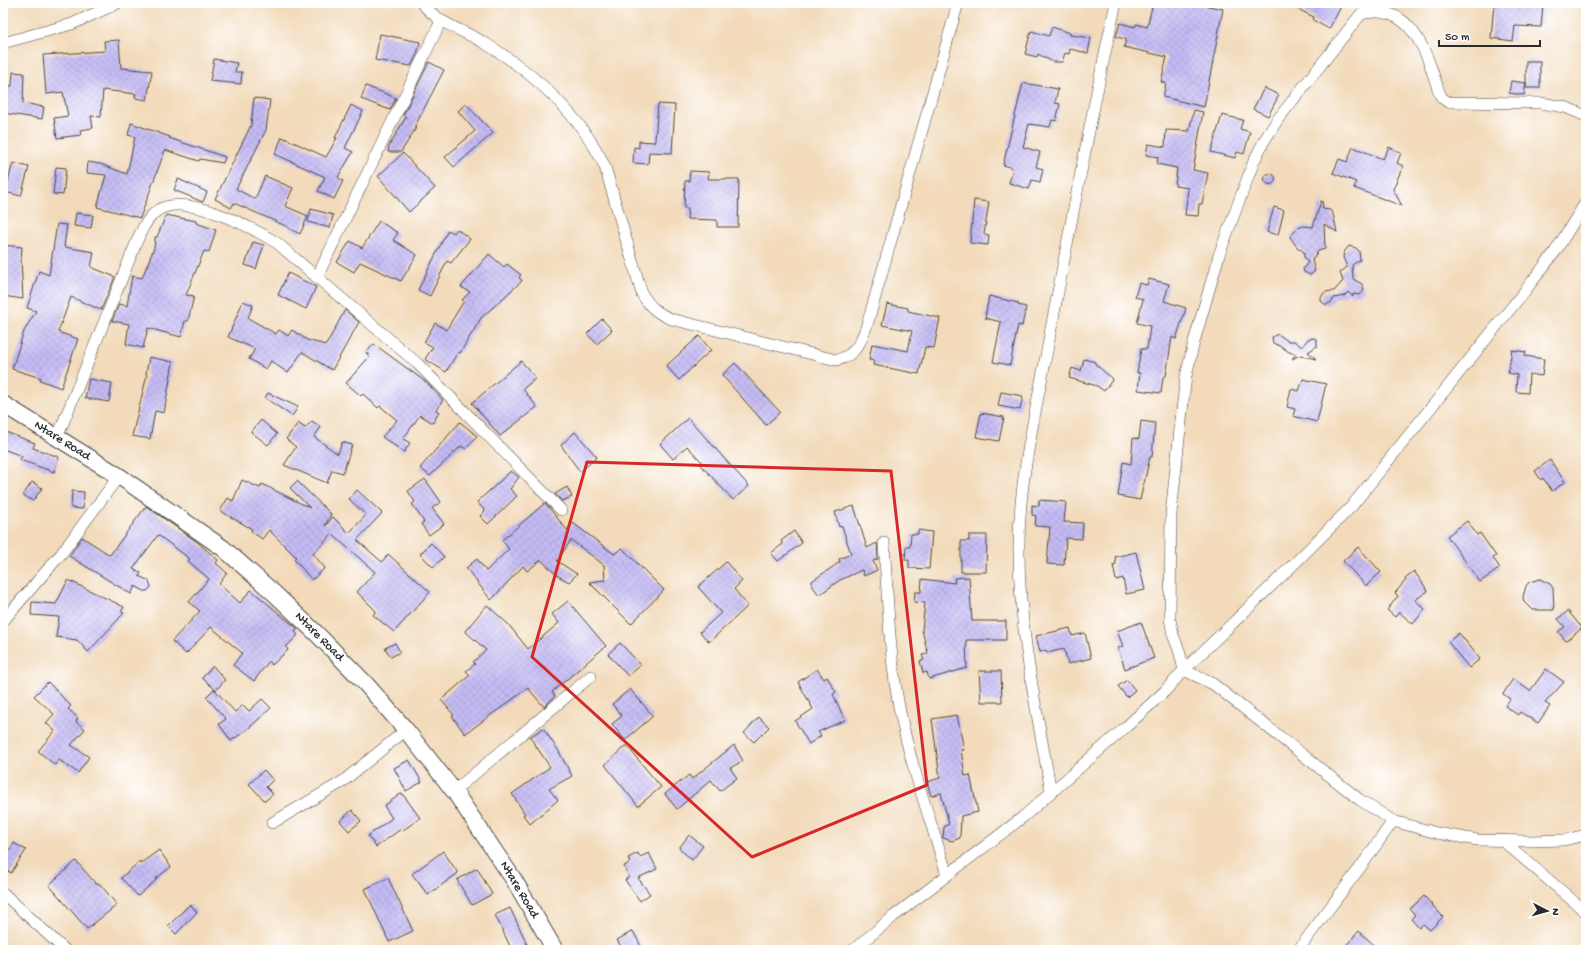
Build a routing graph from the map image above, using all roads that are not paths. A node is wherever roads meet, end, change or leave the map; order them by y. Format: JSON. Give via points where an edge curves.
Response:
{"nodes":[{"id":1,"x":118,"y":3,"type":"edge"},
{"id":2,"x":422,"y":3,"type":"edge"},
{"id":3,"x":958,"y":3,"type":"edge"},
{"id":4,"x":1116,"y":3,"type":"edge"},
{"id":5,"x":1371,"y":5,"type":"edge"},
{"id":6,"x":441,"y":21,"type":"junction"},
{"id":7,"x":3,"y":43,"type":"edge"},
{"id":8,"x":1586,"y":116,"type":"edge"},
{"id":9,"x":1586,"y":202,"type":"edge"},
{"id":10,"x":317,"y":278,"type":"junction"},
{"id":11,"x":3,"y":404,"type":"edge"},
{"id":12,"x":57,"y":438,"type":"junction"},
{"id":13,"x":119,"y":476,"type":"junction"},
{"id":14,"x":561,"y":510,"type":"dead end"},
{"id":15,"x":884,"y":543,"type":"dead end"},
{"id":16,"x":3,"y":620,"type":"edge"},
{"id":17,"x":1184,"y":670,"type":"junction"},
{"id":18,"x":591,"y":676,"type":"dead end"},
{"id":19,"x":406,"y":730,"type":"junction"},
{"id":20,"x":454,"y":791,"type":"junction"},
{"id":21,"x":1051,"y":792,"type":"junction"},
{"id":22,"x":1393,"y":821,"type":"junction"},
{"id":23,"x":272,"y":823,"type":"dead end"},
{"id":24,"x":1586,"y":835,"type":"edge"},
{"id":25,"x":1502,"y":840,"type":"junction"},
{"id":26,"x":947,"y":875,"type":"junction"},
{"id":27,"x":3,"y":893,"type":"edge"},
{"id":28,"x":1586,"y":912,"type":"edge"},
{"id":29,"x":65,"y":950,"type":"edge"},
{"id":30,"x":555,"y":950,"type":"edge"},
{"id":31,"x":853,"y":950,"type":"edge"},
{"id":32,"x":1298,"y":950,"type":"edge"}],
"edges":[{"from":1,"to":7,"type":"street","via":[[72,24]]},
{"from":2,"to":6,"type":"street"},
{"from":3,"to":6,"type":"street","via":[[870,315],[853,353],[836,360],[656,312],[642,294],[605,167],[583,127],[538,82],[488,45]]},
{"from":4,"to":21,"type":"street","via":[[1071,222],[1021,504],[1019,545],[1022,619]]},
{"from":5,"to":8,"type":"street","via":[[1394,9],[1404,14],[1414,26],[1423,42],[1439,92],[1448,102],[1553,104]]},
{"from":5,"to":17,"type":"street","via":[[1278,119],[1264,140],[1220,255],[1194,342],[1186,376],[1172,514],[1170,619]]},
{"from":6,"to":10,"type":"street"},
{"from":9,"to":17,"type":"street","via":[[1555,252],[1351,507]]},
{"from":10,"to":12,"type":"street","via":[[278,243],[236,221],[185,206],[157,210],[138,236]]},
{"from":10,"to":14,"type":"street","via":[[418,364]]},
{"from":11,"to":12,"type":"main road","name":"Ntare Road"},
{"from":12,"to":13,"type":"main road","name":"Ntare Road"},
{"from":13,"to":16,"type":"street","via":[[70,542]]},
{"from":13,"to":19,"type":"main road","name":"Ntare Road","via":[[223,548],[275,594],[360,678]]},
{"from":15,"to":26,"type":"street","via":[[900,713]]},
{"from":17,"to":21,"type":"street","via":[[1165,691]]},
{"from":17,"to":22,"type":"street","via":[[1213,684],[1360,800]]},
{"from":18,"to":20,"type":"street"},
{"from":19,"to":20,"type":"main road","name":"Ntare Road"},
{"from":19,"to":23,"type":"street","via":[[342,782]]},
{"from":20,"to":30,"type":"main road","name":"Ntare Road","via":[[514,880]]},
{"from":21,"to":26,"type":"street","via":[[1023,817]]},
{"from":22,"to":25,"type":"street","via":[[1477,840]]},
{"from":22,"to":32,"type":"street"},
{"from":24,"to":25,"type":"street","via":[[1564,840]]},
{"from":25,"to":28,"type":"street"},
{"from":26,"to":31,"type":"street"},
{"from":27,"to":29,"type":"street"}]}
